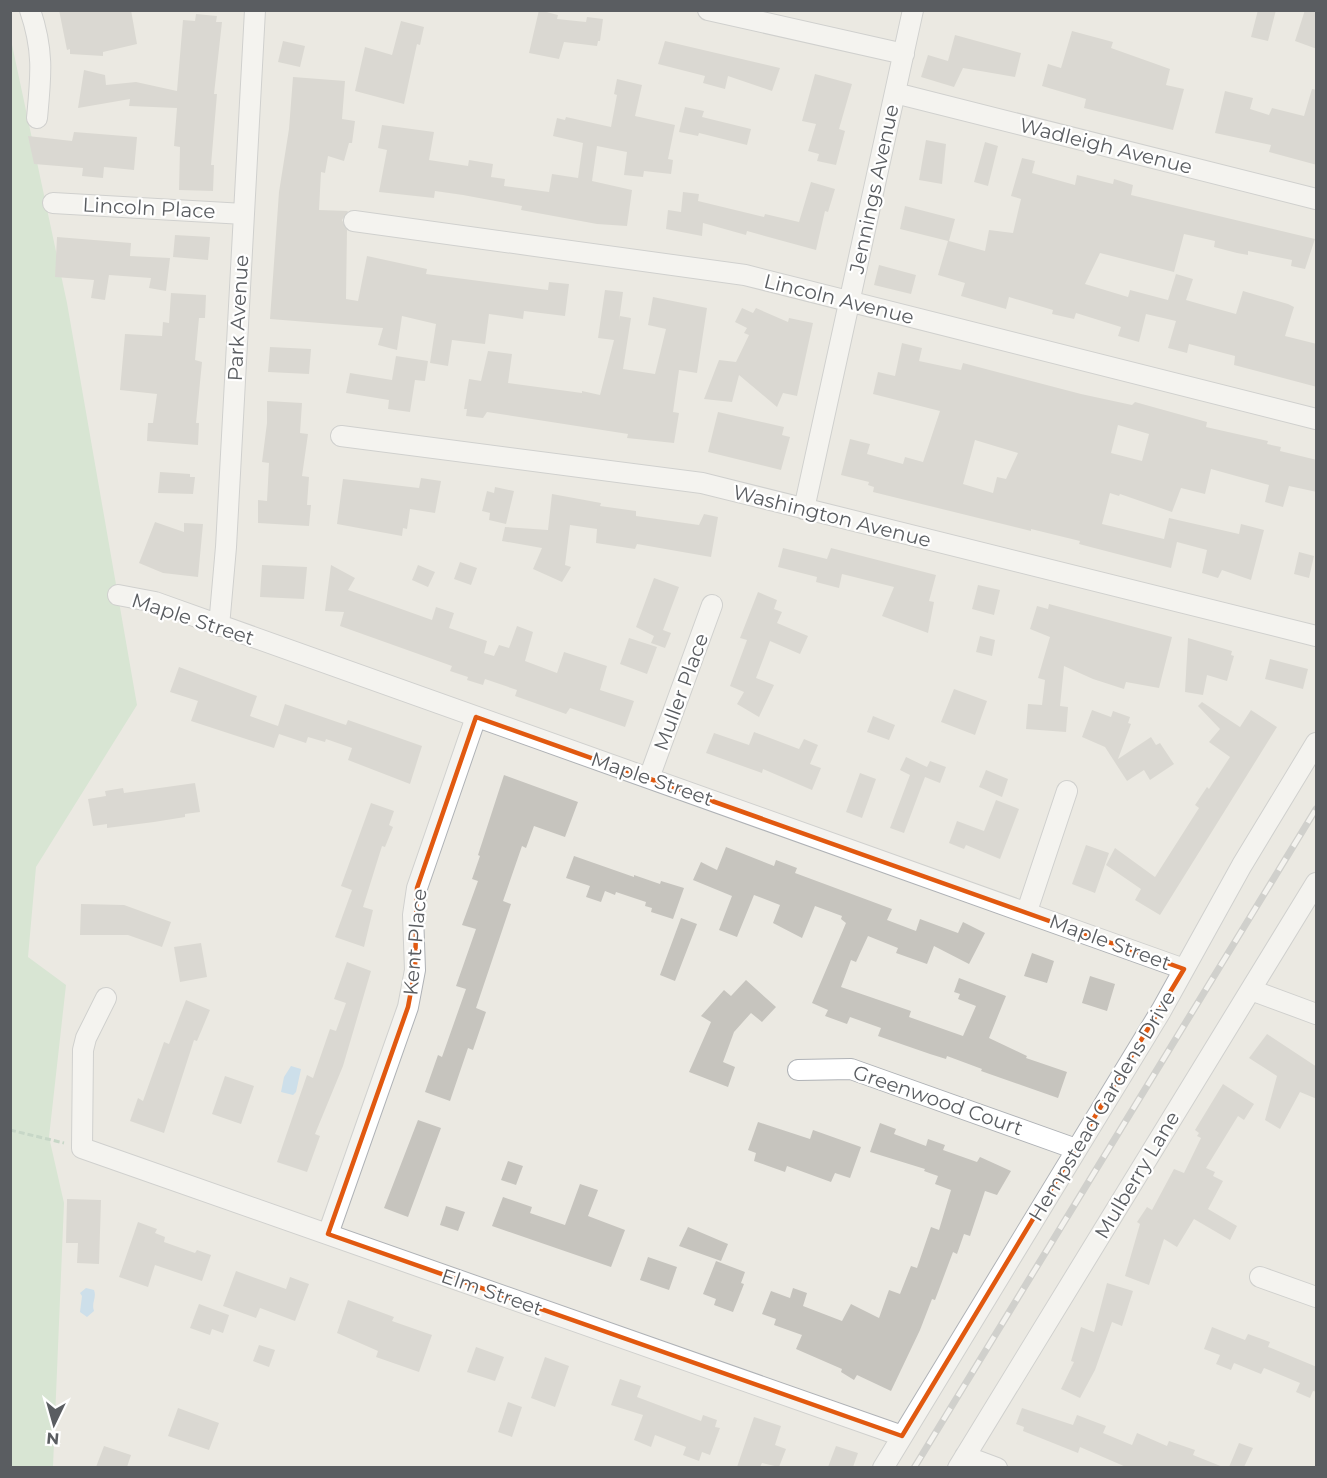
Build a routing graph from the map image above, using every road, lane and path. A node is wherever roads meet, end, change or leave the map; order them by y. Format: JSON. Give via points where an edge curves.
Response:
{"nodes":[{"id":1,"x":30,"y":10,"type":"edge"},
{"id":2,"x":255,"y":10,"type":"edge"},
{"id":3,"x":708,"y":10,"type":"edge"},
{"id":4,"x":913,"y":10,"type":"edge"},
{"id":5,"x":904,"y":54,"type":"junction"},
{"id":6,"x":895,"y":93,"type":"junction"},
{"id":7,"x":37,"y":118,"type":"dead end"},
{"id":8,"x":1317,"y":199,"type":"edge"},
{"id":9,"x":53,"y":203,"type":"dead end"},
{"id":10,"x":244,"y":214,"type":"junction"},
{"id":11,"x":354,"y":221,"type":"dead end"},
{"id":12,"x":849,"y":302,"type":"junction"},
{"id":13,"x":1317,"y":419,"type":"edge"},
{"id":14,"x":341,"y":436,"type":"dead end"},
{"id":15,"x":804,"y":509,"type":"junction"},
{"id":16,"x":118,"y":595,"type":"dead end"},
{"id":17,"x":712,"y":605,"type":"dead end"},
{"id":18,"x":219,"y":626,"type":"junction"},
{"id":19,"x":1317,"y":636,"type":"edge"},
{"id":20,"x":476,"y":717,"type":"junction"},
{"id":21,"x":1317,"y":743,"type":"edge"},
{"id":22,"x":650,"y":778,"type":"junction"},
{"id":23,"x":1067,"y":790,"type":"dead end"},
{"id":24,"x":1317,"y":883,"type":"edge"},
{"id":25,"x":1027,"y":911,"type":"junction"},
{"id":26,"x":1184,"y":969,"type":"junction"},
{"id":27,"x":1251,"y":990,"type":"junction"},
{"id":28,"x":106,"y":998,"type":"dead end"},
{"id":29,"x":1317,"y":1014,"type":"edge"},
{"id":30,"x":798,"y":1071,"type":"dead end"},
{"id":31,"x":10,"y":1130,"type":"edge"},
{"id":32,"x":82,"y":1148,"type":"junction"},
{"id":33,"x":1076,"y":1149,"type":"junction"},
{"id":34,"x":328,"y":1234,"type":"junction"},
{"id":35,"x":1260,"y":1276,"type":"dead end"},
{"id":36,"x":1317,"y":1297,"type":"edge"},
{"id":37,"x":902,"y":1436,"type":"junction"},
{"id":38,"x":962,"y":1462,"type":"edge"},
{"id":39,"x":883,"y":1467,"type":"edge"},
{"id":40,"x":998,"y":1467,"type":"edge"}],
"edges":[{"from":1,"to":7,"type":"street","via":[[40,40]]},
{"from":2,"to":10,"type":"street","name":"Park Avenue"},
{"from":3,"to":5,"type":"street"},
{"from":4,"to":5,"type":"street","name":"Jennings Avenue"},
{"from":5,"to":6,"type":"street","name":"Jennings Avenue"},
{"from":6,"to":8,"type":"street","name":"Wadleigh Avenue"},
{"from":6,"to":12,"type":"street","name":"Jennings Avenue"},
{"from":9,"to":10,"type":"street","name":"Lincoln Place"},
{"from":10,"to":18,"type":"street","name":"Park Avenue"},
{"from":11,"to":12,"type":"street","name":"Lincoln Avenue","via":[[711,269]]},
{"from":12,"to":13,"type":"street","name":"Lincoln Avenue"},
{"from":12,"to":15,"type":"street","name":"Jennings Avenue"},
{"from":14,"to":15,"type":"street","name":"Washington Avenue","via":[[702,483]]},
{"from":15,"to":19,"type":"street","name":"Washington Avenue"},
{"from":16,"to":18,"type":"street","name":"Maple Street","via":[[155,602]]},
{"from":17,"to":22,"type":"street","name":"Muller Place"},
{"from":18,"to":20,"type":"street","name":"Maple Street"},
{"from":20,"to":22,"type":"street","name":"Maple Street"},
{"from":20,"to":34,"type":"street","name":"Kent Place","via":[[417,888],[413,915],[415,970],[408,1007]]},
{"from":21,"to":26,"type":"street","name":"Hempstead Gardens Drive"},
{"from":22,"to":25,"type":"street","name":"Maple Street"},
{"from":23,"to":25,"type":"street"},
{"from":24,"to":27,"type":"street","name":"Mulberry Lane"},
{"from":25,"to":26,"type":"street","name":"Maple Street"},
{"from":26,"to":33,"type":"street","name":"Hempstead Gardens Drive"},
{"from":27,"to":29,"type":"street"},
{"from":27,"to":38,"type":"street","name":"Mulberry Lane"},
{"from":28,"to":32,"type":"street","via":[[83,1050]]},
{"from":30,"to":33,"type":"street","name":"Greenwood Court","via":[[851,1069]]},
{"from":31,"to":32,"type":"path"},
{"from":32,"to":34,"type":"street","name":"Elm Street"},
{"from":33,"to":37,"type":"street","name":"Hempstead Gardens Drive"},
{"from":34,"to":37,"type":"street","name":"Elm Street"},
{"from":35,"to":36,"type":"street"},
{"from":37,"to":39,"type":"street","name":"Hempstead Gardens Drive"},
{"from":38,"to":40,"type":"street"}]}
